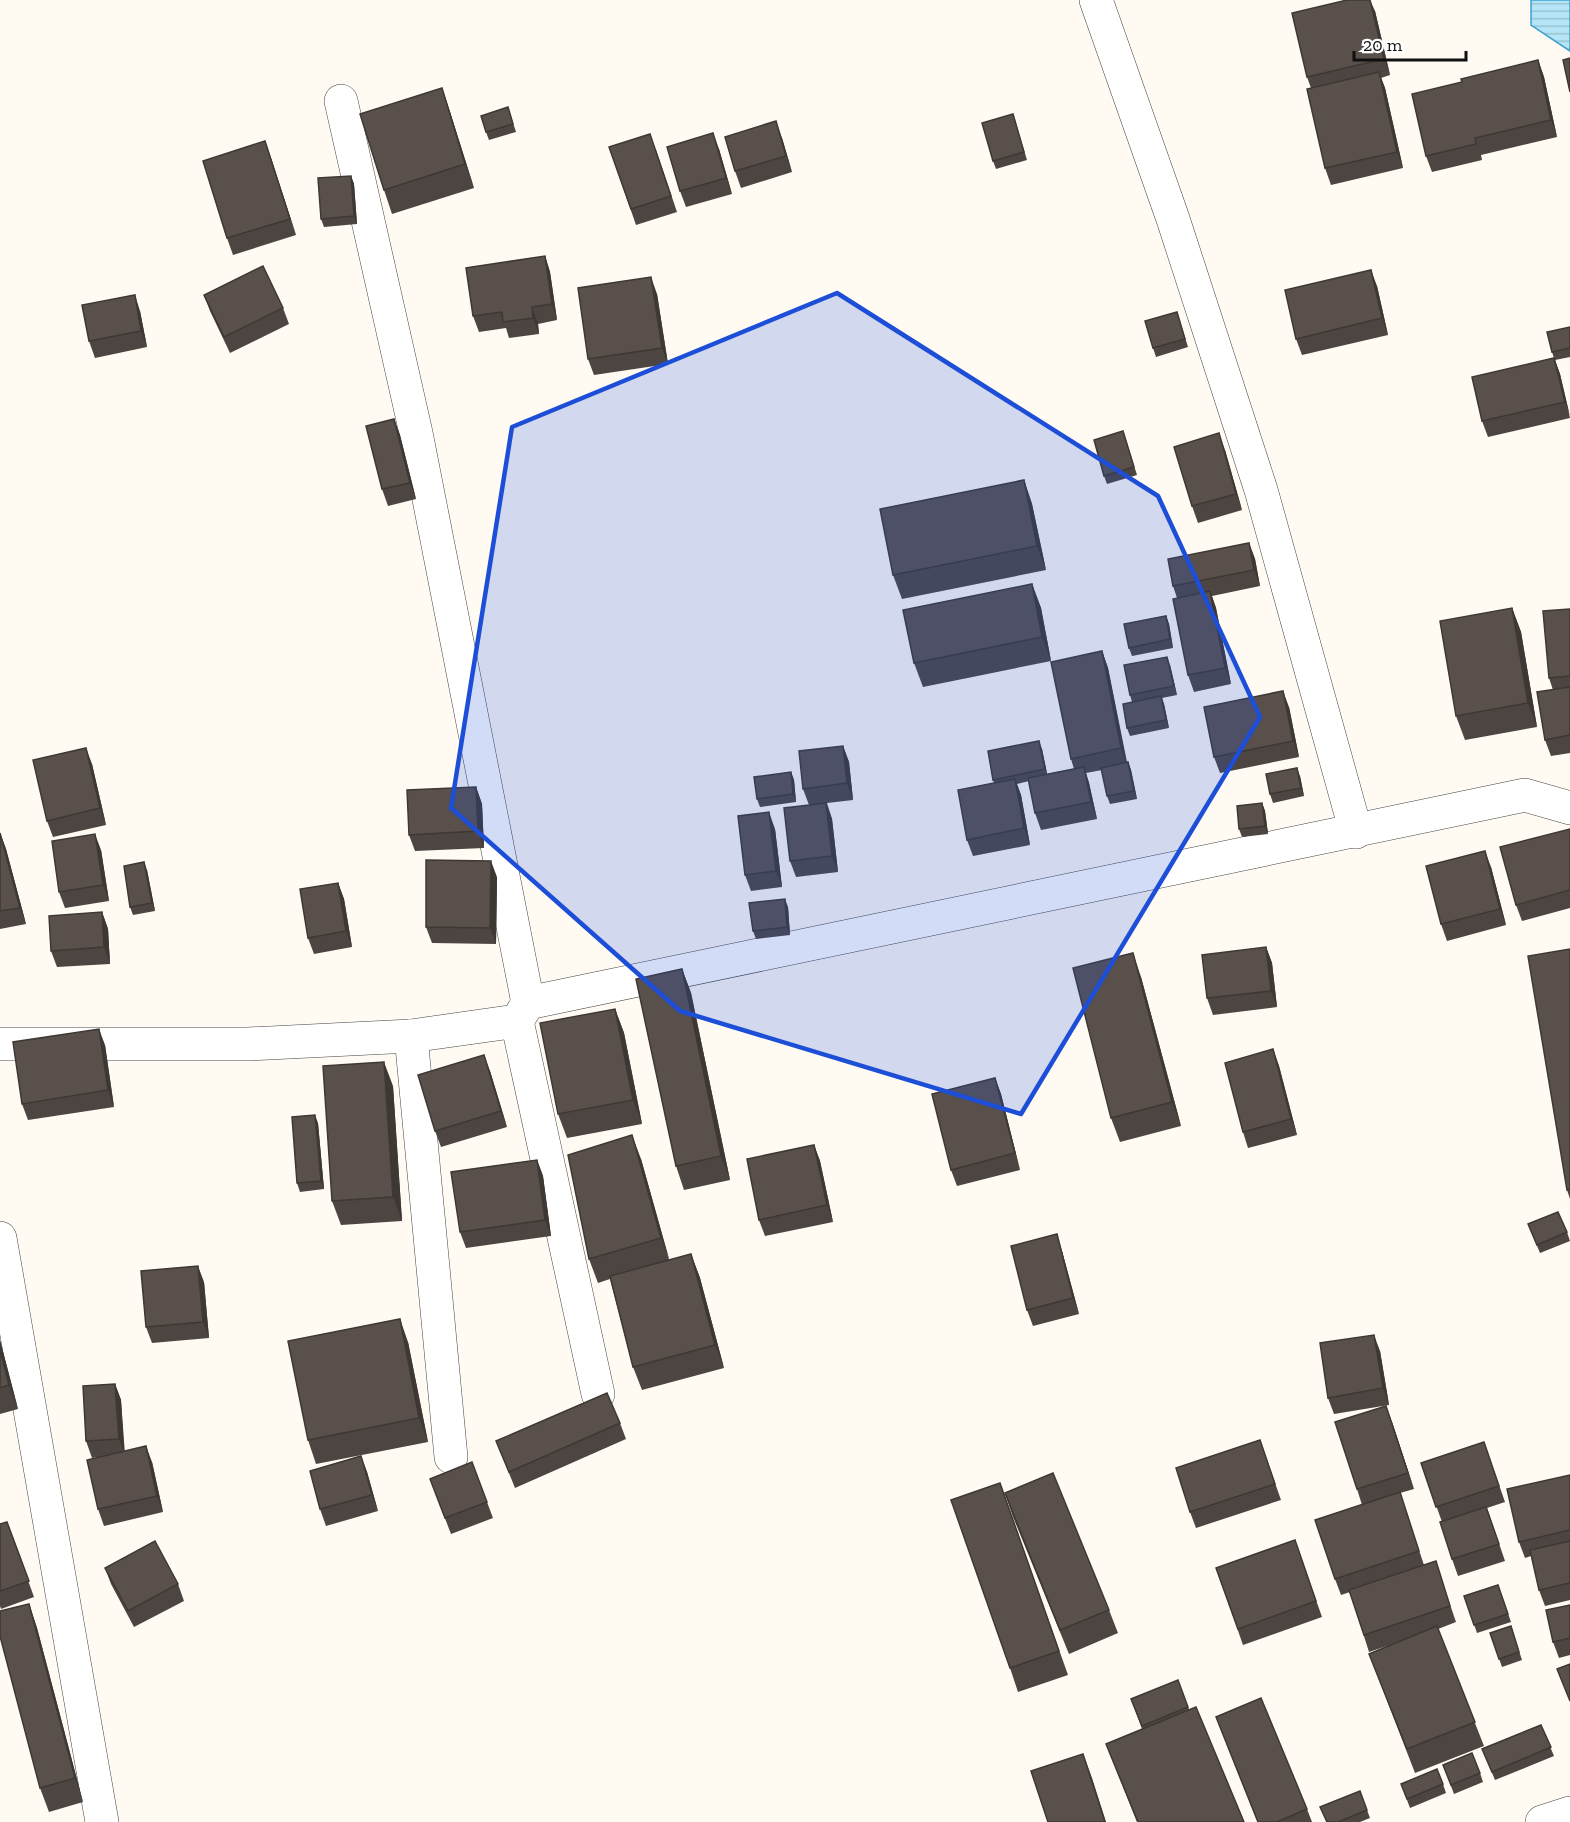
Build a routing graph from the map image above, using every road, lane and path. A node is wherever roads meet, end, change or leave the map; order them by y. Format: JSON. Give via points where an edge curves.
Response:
{"nodes":[{"id":1,"x":1096,"y":0,"type":"edge"},
{"id":2,"x":341,"y":101,"type":"dead end"},
{"id":3,"x":1570,"y":808,"type":"edge"},
{"id":4,"x":1356,"y":832,"type":"junction"},
{"id":5,"x":522,"y":1012,"type":"junction"},
{"id":6,"x":411,"y":1035,"type":"junction"},
{"id":7,"x":0,"y":1044,"type":"edge"},
{"id":8,"x":0,"y":1238,"type":"edge"},
{"id":9,"x":598,"y":1394,"type":"edge"},
{"id":10,"x":451,"y":1457,"type":"dead end"},
{"id":11,"x":1570,"y":1813,"type":"edge"},
{"id":12,"x":102,"y":1822,"type":"edge"},
{"id":13,"x":1542,"y":1822,"type":"edge"}],
"edges":[{"from":1,"to":4,"type":"street","via":[[1173,219],[1261,490]]},
{"from":2,"to":5,"type":"street","via":[[416,433]]},
{"from":3,"to":4,"type":"street","via":[[1525,795]]},
{"from":4,"to":5,"type":"street"},
{"from":5,"to":6,"type":"street"},
{"from":5,"to":9,"type":"street"},
{"from":6,"to":7,"type":"street","via":[[248,1044]]},
{"from":6,"to":10,"type":"street"},
{"from":8,"to":12,"type":"street"},
{"from":11,"to":13,"type":"street"}]}
